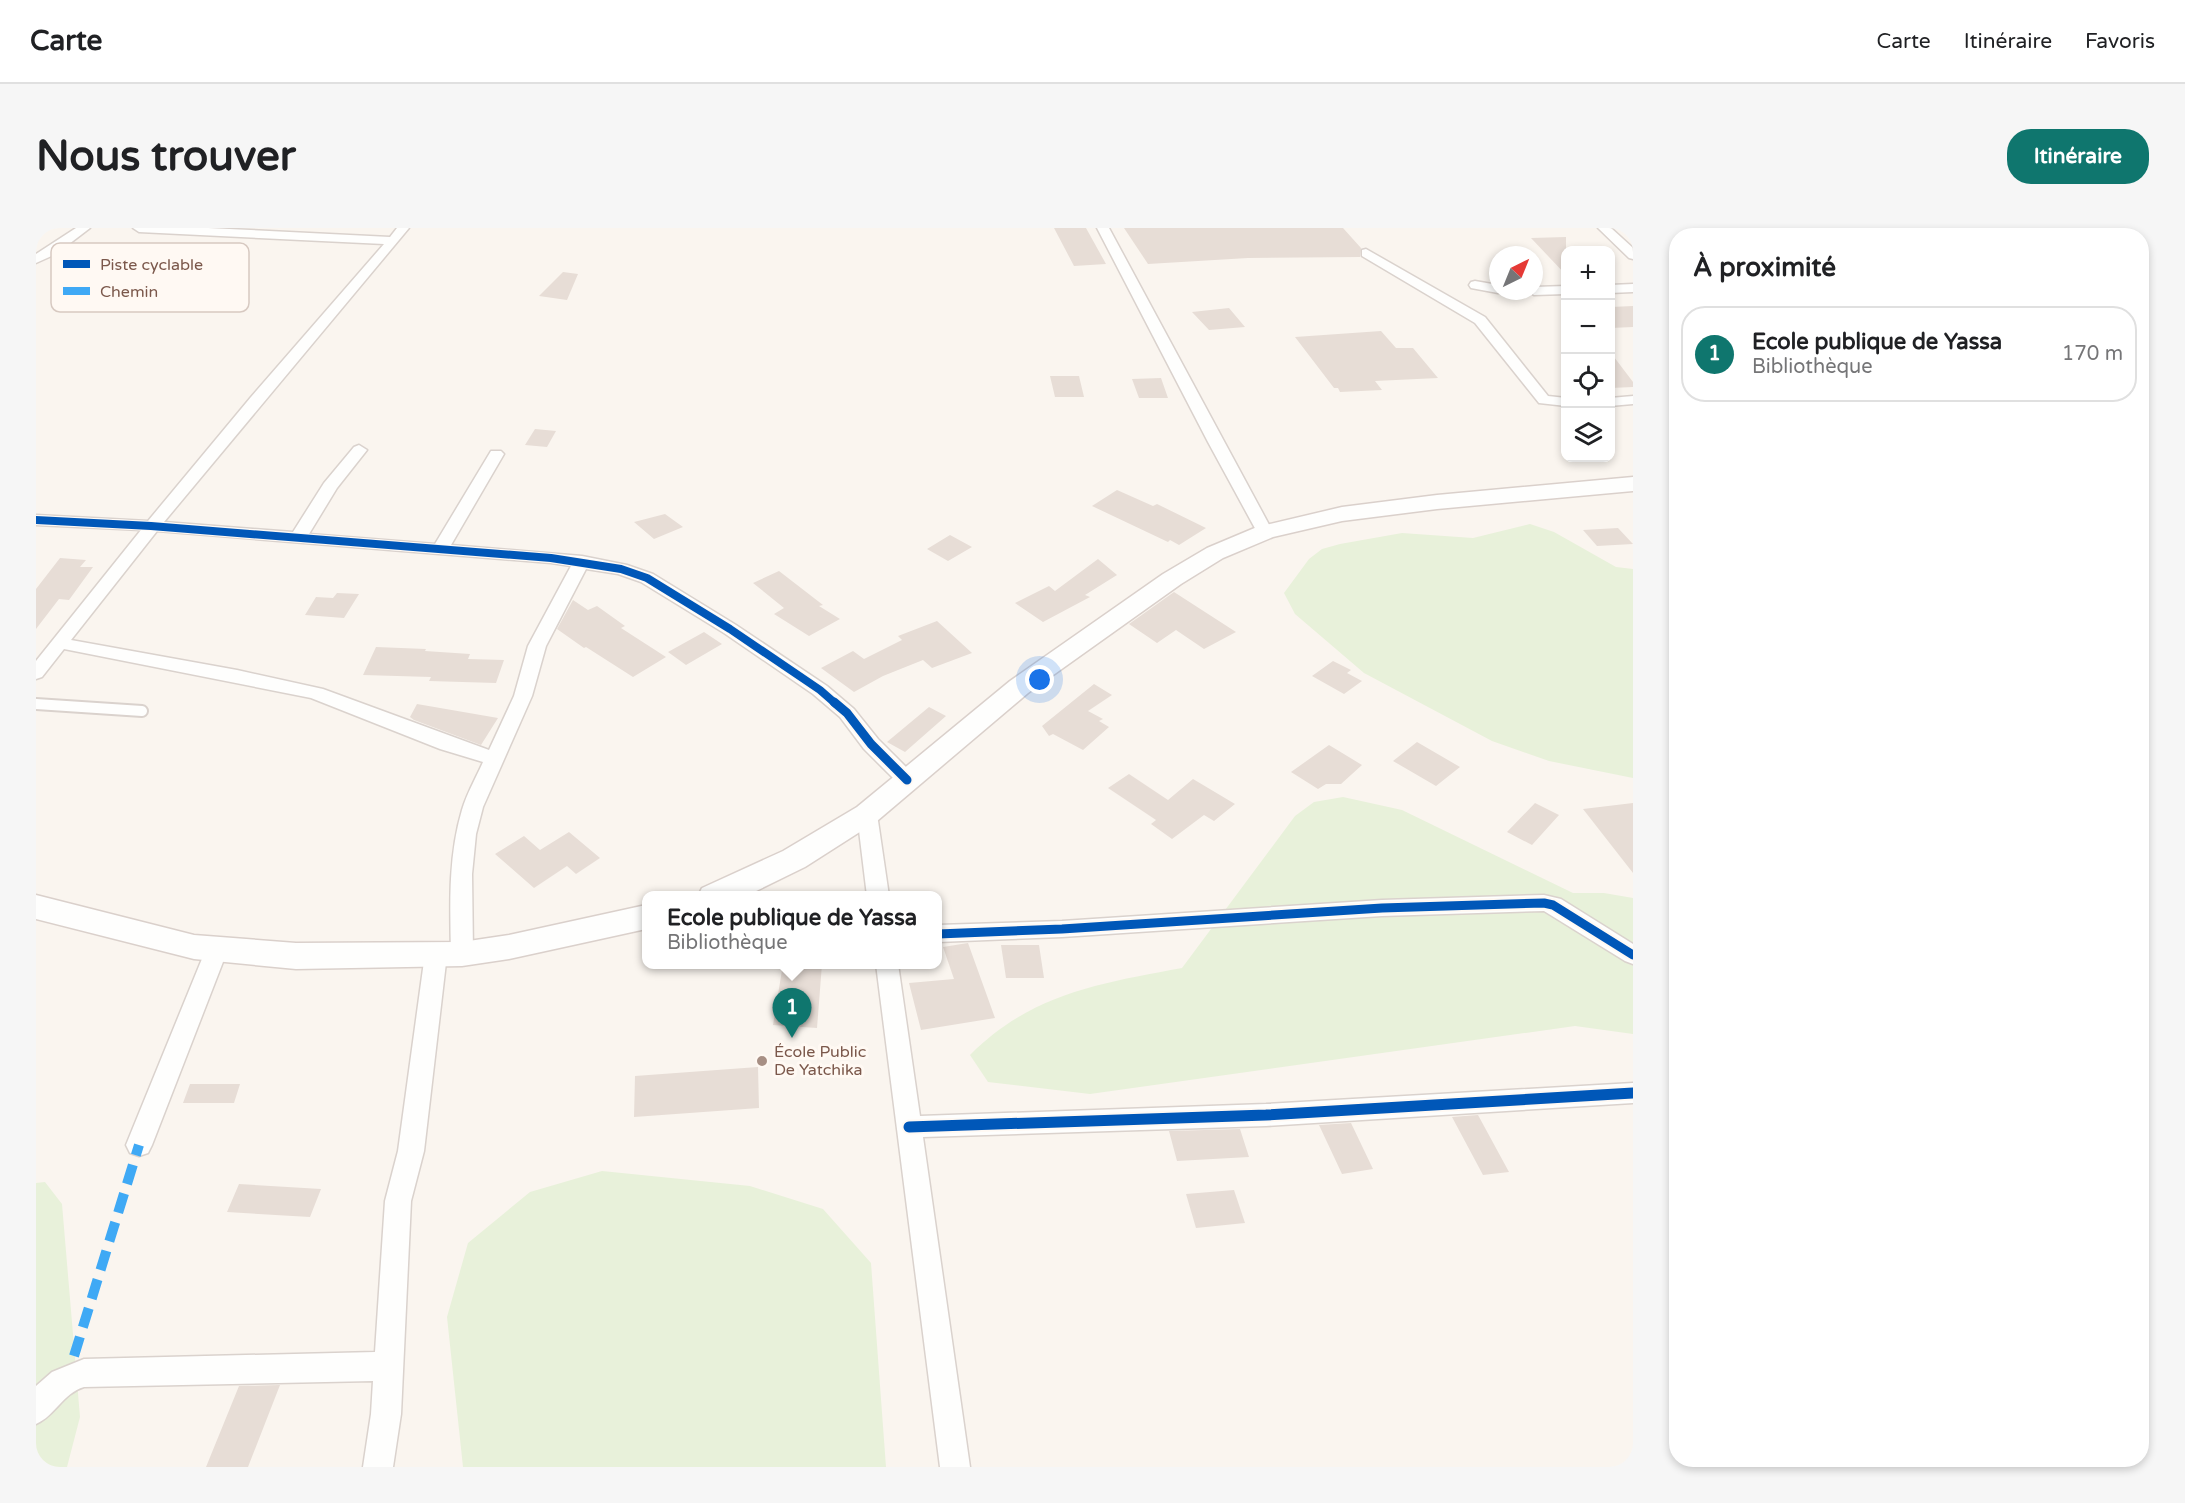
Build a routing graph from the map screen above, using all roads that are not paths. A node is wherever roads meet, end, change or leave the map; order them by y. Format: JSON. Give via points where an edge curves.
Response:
{"nodes":[{"id":1,"x":84,"y":228,"type":"edge"},
{"id":2,"x":139,"y":228,"type":"edge"},
{"id":3,"x":403,"y":228,"type":"edge"},
{"id":4,"x":1103,"y":228,"type":"edge"},
{"id":5,"x":1604,"y":228,"type":"edge"},
{"id":6,"x":1617,"y":239,"type":"junction"},
{"id":7,"x":1633,"y":239,"type":"edge"},
{"id":8,"x":393,"y":241,"type":"junction"},
{"id":9,"x":63,"y":243,"type":"edge"},
{"id":10,"x":51,"y":252,"type":"edge"},
{"id":11,"x":1366,"y":253,"type":"dead end"},
{"id":12,"x":1633,"y":255,"type":"edge"},
{"id":13,"x":36,"y":259,"type":"edge"},
{"id":14,"x":1475,"y":285,"type":"dead end"},
{"id":15,"x":1489,"y":287,"type":"edge"},
{"id":16,"x":1633,"y":288,"type":"edge"},
{"id":17,"x":1615,"y":289,"type":"edge"},
{"id":18,"x":1561,"y":290,"type":"edge"},
{"id":19,"x":1543,"y":291,"type":"edge"},
{"id":20,"x":1633,"y":400,"type":"edge"},
{"id":21,"x":1561,"y":402,"type":"edge"},
{"id":22,"x":1615,"y":402,"type":"edge"},
{"id":23,"x":359,"y":450,"type":"dead end"},
{"id":24,"x":496,"y":454,"type":"dead end"},
{"id":25,"x":1633,"y":484,"type":"edge"},
{"id":26,"x":36,"y":520,"type":"edge"},
{"id":27,"x":151,"y":526,"type":"junction"},
{"id":28,"x":1265,"y":532,"type":"junction"},
{"id":29,"x":298,"y":538,"type":"junction"},
{"id":30,"x":440,"y":550,"type":"junction"},
{"id":31,"x":582,"y":561,"type":"junction"},
{"id":32,"x":59,"y":643,"type":"junction"},
{"id":33,"x":36,"y":673,"type":"edge"},
{"id":34,"x":36,"y":704,"type":"edge"},
{"id":35,"x":142,"y":711,"type":"dead end"},
{"id":36,"x":494,"y":759,"type":"junction"},
{"id":37,"x":907,"y":780,"type":"junction"},
{"id":38,"x":867,"y":814,"type":"junction"},
{"id":39,"x":728,"y":891,"type":"edge"},
{"id":40,"x":877,"y":891,"type":"edge"},
{"id":41,"x":36,"y":907,"type":"edge"},
{"id":42,"x":642,"y":918,"type":"edge"},
{"id":43,"x":942,"y":934,"type":"edge"},
{"id":44,"x":217,"y":949,"type":"junction"},
{"id":45,"x":449,"y":954,"type":"junction"},
{"id":46,"x":1633,"y":955,"type":"edge"},
{"id":47,"x":888,"y":969,"type":"edge"},
{"id":48,"x":1633,"y":1093,"type":"edge"},
{"id":49,"x":909,"y":1127,"type":"junction"},
{"id":50,"x":139,"y":1145,"type":"dead end"},
{"id":51,"x":388,"y":1366,"type":"junction"},
{"id":52,"x":36,"y":1409,"type":"edge"},
{"id":53,"x":378,"y":1467,"type":"edge"},
{"id":54,"x":955,"y":1467,"type":"edge"}],
"edges":[{"from":1,"to":9,"type":"street"},
{"from":2,"to":8,"type":"street"},
{"from":3,"to":8,"type":"street"},
{"from":4,"to":28,"type":"street"},
{"from":5,"to":6,"type":"street"},
{"from":6,"to":7,"type":"street"},
{"from":6,"to":12,"type":"street"},
{"from":8,"to":27,"type":"street","via":[[285,363]]},
{"from":10,"to":13,"type":"street"},
{"from":11,"to":21,"type":"street","via":[[1480,320],[1544,400]]},
{"from":14,"to":15,"type":"street"},
{"from":16,"to":17,"type":"street"},
{"from":18,"to":19,"type":"street"},
{"from":20,"to":22,"type":"street"},
{"from":23,"to":29,"type":"street","via":[[330,486]]},
{"from":24,"to":30,"type":"street"},
{"from":25,"to":28,"type":"main road","via":[[1342,514]]},
{"from":26,"to":27,"type":"street"},
{"from":27,"to":29,"type":"street"},
{"from":27,"to":32,"type":"street"},
{"from":28,"to":37,"type":"main road","via":[[1215,553],[1130,608],[1019,687]]},
{"from":29,"to":30,"type":"street"},
{"from":30,"to":31,"type":"street"},
{"from":31,"to":36,"type":"street","via":[[537,646],[523,696]]},
{"from":31,"to":37,"type":"street","via":[[646,578],[730,629],[834,701]]},
{"from":32,"to":33,"type":"street"},
{"from":32,"to":36,"type":"street","via":[[316,693]]},
{"from":34,"to":35,"type":"lane"},
{"from":36,"to":45,"type":"street","via":[[466,834]]},
{"from":37,"to":38,"type":"main road"},
{"from":38,"to":39,"type":"main road","via":[[794,859]]},
{"from":38,"to":40,"type":"street"},
{"from":41,"to":44,"type":"main road","via":[[194,947]]},
{"from":42,"to":45,"type":"main road","via":[[509,947]]},
{"from":43,"to":46,"type":"street","via":[[1382,908],[1544,903]]},
{"from":44,"to":45,"type":"main road","via":[[296,956]]},
{"from":44,"to":50,"type":"street"},
{"from":45,"to":51,"type":"street","via":[[398,1201]]},
{"from":47,"to":49,"type":"street"},
{"from":48,"to":49,"type":"street","via":[[1266,1115]]},
{"from":49,"to":54,"type":"street"},
{"from":51,"to":52,"type":"street","via":[[84,1373],[53,1387]]},
{"from":51,"to":53,"type":"street"}]}
